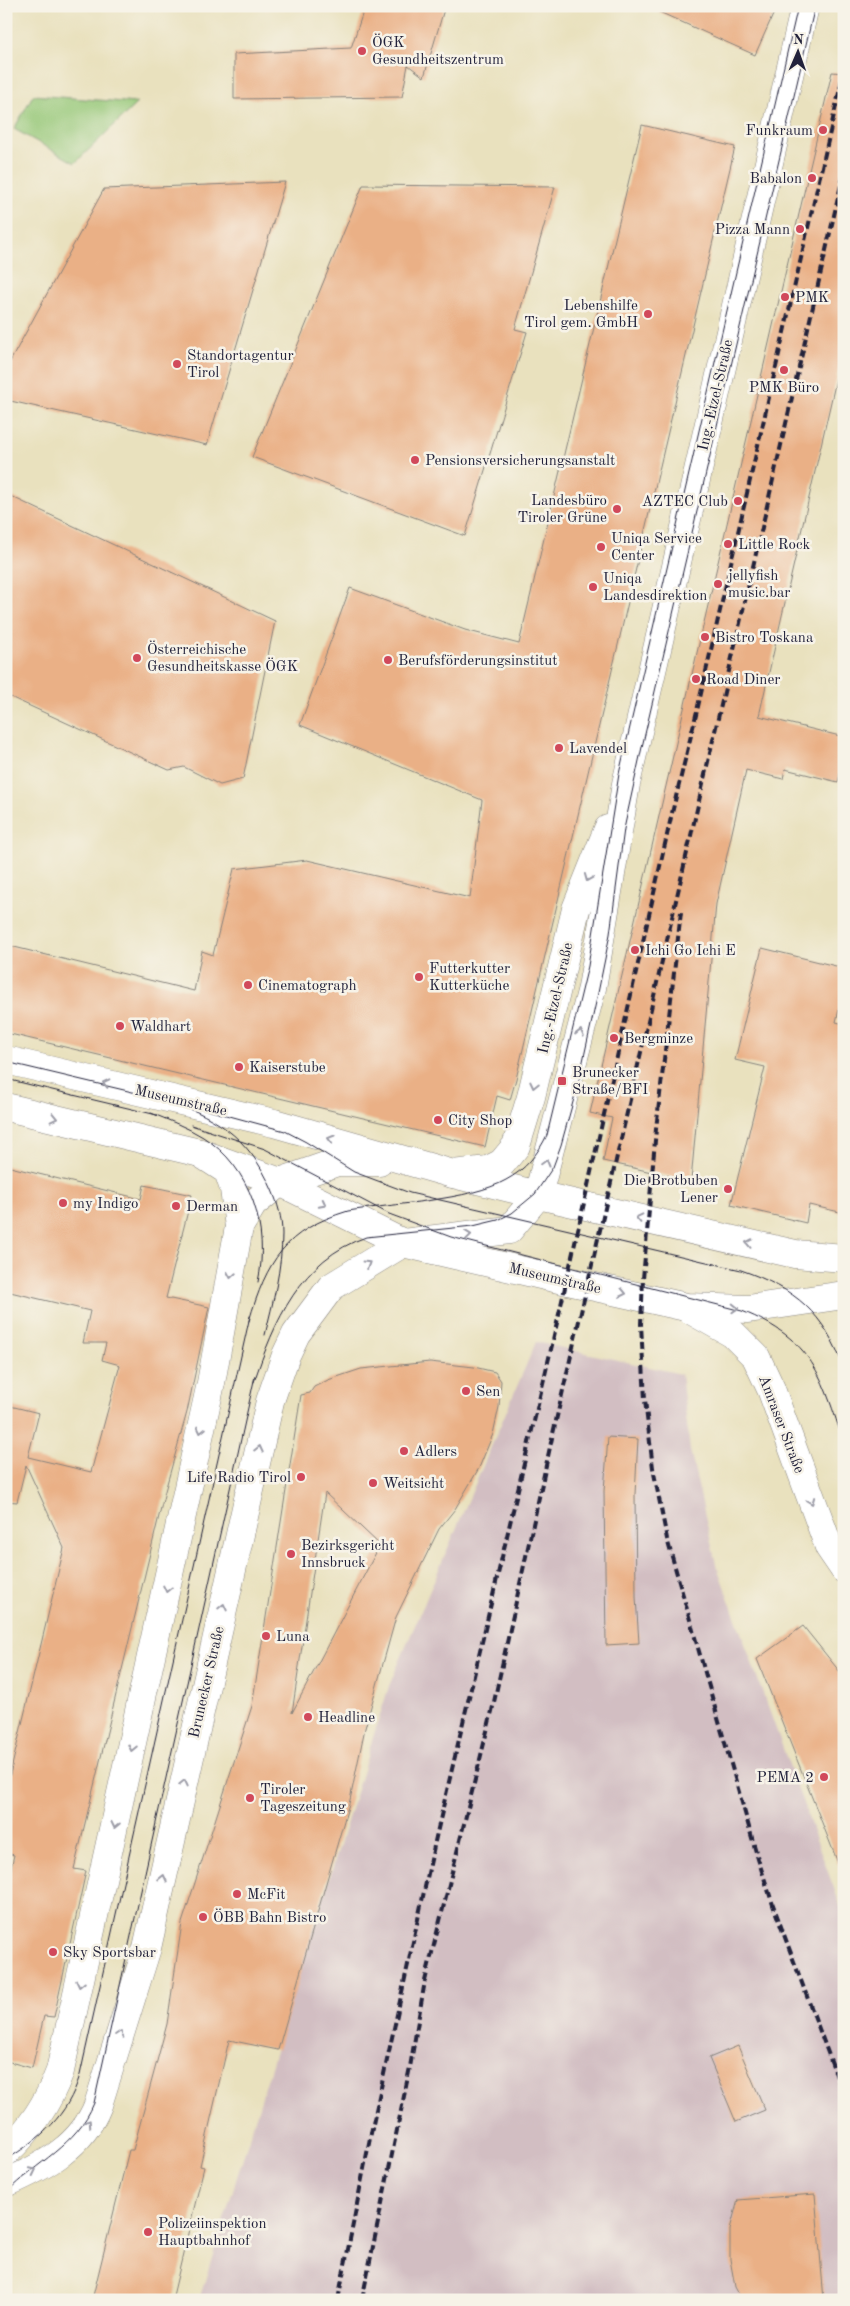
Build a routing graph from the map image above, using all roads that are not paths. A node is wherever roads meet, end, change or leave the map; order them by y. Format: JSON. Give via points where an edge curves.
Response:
{"nodes":[{"id":1,"x":805,"y":6,"type":"edge"},
{"id":2,"x":626,"y":784,"type":"junction"},
{"id":3,"x":6,"y":1060,"type":"edge"},
{"id":4,"x":6,"y":1107,"type":"edge"},
{"id":5,"x":200,"y":1153,"type":"junction"},
{"id":6,"x":412,"y":1162,"type":"junction"},
{"id":7,"x":453,"y":1174,"type":"junction"},
{"id":8,"x":280,"y":1182,"type":"junction"},
{"id":9,"x":538,"y":1195,"type":"junction"},
{"id":10,"x":239,"y":1227,"type":"junction"},
{"id":11,"x":403,"y":1243,"type":"junction"},
{"id":12,"x":796,"y":1254,"type":"junction"},
{"id":13,"x":844,"y":1258,"type":"edge"},
{"id":14,"x":844,"y":1287,"type":"edge"},
{"id":15,"x":844,"y":1295,"type":"edge"},
{"id":16,"x":686,"y":1307,"type":"junction"},
{"id":17,"x":844,"y":1570,"type":"edge"},
{"id":18,"x":12,"y":2145,"type":"edge"},
{"id":19,"x":6,"y":2183,"type":"edge"}],
"edges":[{"from":1,"to":2,"type":"street","name":"Ing.-Etzel-Straße"},
{"from":2,"to":7,"type":"street","name":"Ing.-Etzel-Straße","one_way":true,"via":[[576,909],[531,1097],[516,1146],[502,1163],[488,1170]]},
{"from":9,"to":2,"type":"street","name":"Ing.-Etzel-Straße","one_way":true,"via":[[592,988]]},
{"from":6,"to":3,"type":"street","name":"Museumstraße","one_way":true,"via":[[265,1121]]},
{"from":4,"to":5,"type":"street","name":"Museumstraße","one_way":true},
{"from":5,"to":8,"type":"street","name":"Museumstraße"},
{"from":5,"to":10,"type":"street","via":[[228,1171]]},
{"from":6,"to":7,"type":"street","name":"Museumstraße"},
{"from":6,"to":8,"type":"street","name":"Museumstraße","via":[[337,1162]]},
{"from":7,"to":9,"type":"street","name":"Museumstraße"},
{"from":8,"to":10,"type":"street","via":[[254,1204]]},
{"from":8,"to":11,"type":"street","name":"Museumstraße","one_way":true},
{"from":11,"to":9,"type":"street","one_way":true,"via":[[509,1230]]},
{"from":12,"to":9,"type":"street","name":"Museumstraße","one_way":true},
{"from":10,"to":18,"type":"street","one_way":true,"via":[[210,1390],[68,2042],[53,2090]]},
{"from":11,"to":16,"type":"street","name":"Museumstraße","one_way":true},
{"from":19,"to":11,"type":"street","name":"Brunecker Straße","one_way":true,"via":[[58,2156],[75,2141],[94,2114],[147,1948],[264,1426],[286,1355],[296,1334],[332,1287]]},
{"from":12,"to":13,"type":"street","name":"Museumstraße"},
{"from":12,"to":14,"type":"street","name":"Museumstraße"},
{"from":16,"to":15,"type":"street","name":"Museumstraße","one_way":true,"via":[[748,1308]]},
{"from":16,"to":17,"type":"street","name":"Amraser Straße","one_way":true,"via":[[733,1334],[756,1357],[830,1547]]}]}
